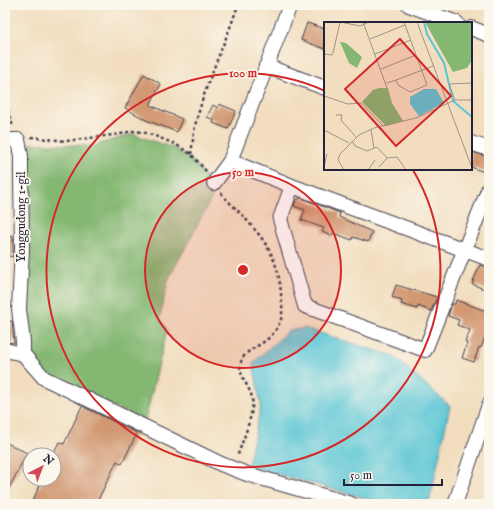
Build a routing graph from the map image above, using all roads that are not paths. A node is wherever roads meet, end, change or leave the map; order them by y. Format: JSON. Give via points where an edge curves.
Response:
{"nodes":[{"id":1,"x":290,"y":5,"type":"edge"},
{"id":2,"x":409,"y":5,"type":"edge"},
{"id":3,"x":454,"y":22,"type":"edge"},
{"id":4,"x":472,"y":28,"type":"edge"},
{"id":5,"x":489,"y":35,"type":"edge"},
{"id":6,"x":266,"y":66,"type":"junction"},
{"id":7,"x":324,"y":88,"type":"edge"},
{"id":8,"x":12,"y":140,"type":"edge"},
{"id":9,"x":472,"y":143,"type":"edge"},
{"id":10,"x":489,"y":149,"type":"edge"},
{"id":11,"x":230,"y":160,"type":"junction"},
{"id":12,"x":214,"y":182,"type":"road end"},
{"id":13,"x":292,"y":186,"type":"junction"},
{"id":14,"x":489,"y":188,"type":"edge"},
{"id":15,"x":465,"y":250,"type":"junction"},
{"id":16,"x":489,"y":259,"type":"edge"},
{"id":17,"x":5,"y":350,"type":"edge"},
{"id":18,"x":23,"y":354,"type":"junction"},
{"id":19,"x":489,"y":405,"type":"edge"},
{"id":20,"x":351,"y":504,"type":"edge"},
{"id":21,"x":455,"y":504,"type":"edge"}],
"edges":[{"from":1,"to":6,"type":"street"},
{"from":2,"to":3,"type":"street"},
{"from":4,"to":5,"type":"street"},
{"from":6,"to":7,"type":"street"},
{"from":6,"to":11,"type":"street"},
{"from":8,"to":18,"type":"street","name":"Yonggudong 1-gil","via":[[21,156],[22,248],[19,309]]},
{"from":9,"to":10,"type":"street"},
{"from":11,"to":12,"type":"street"},
{"from":11,"to":13,"type":"street"},
{"from":13,"to":15,"type":"street"},
{"from":13,"to":15,"type":"street","via":[[280,219],[305,306],[425,350]]},
{"from":14,"to":15,"type":"street"},
{"from":15,"to":16,"type":"street"},
{"from":17,"to":18,"type":"street"},
{"from":18,"to":20,"type":"street","via":[[44,378],[221,464]]},
{"from":19,"to":21,"type":"street"}]}
